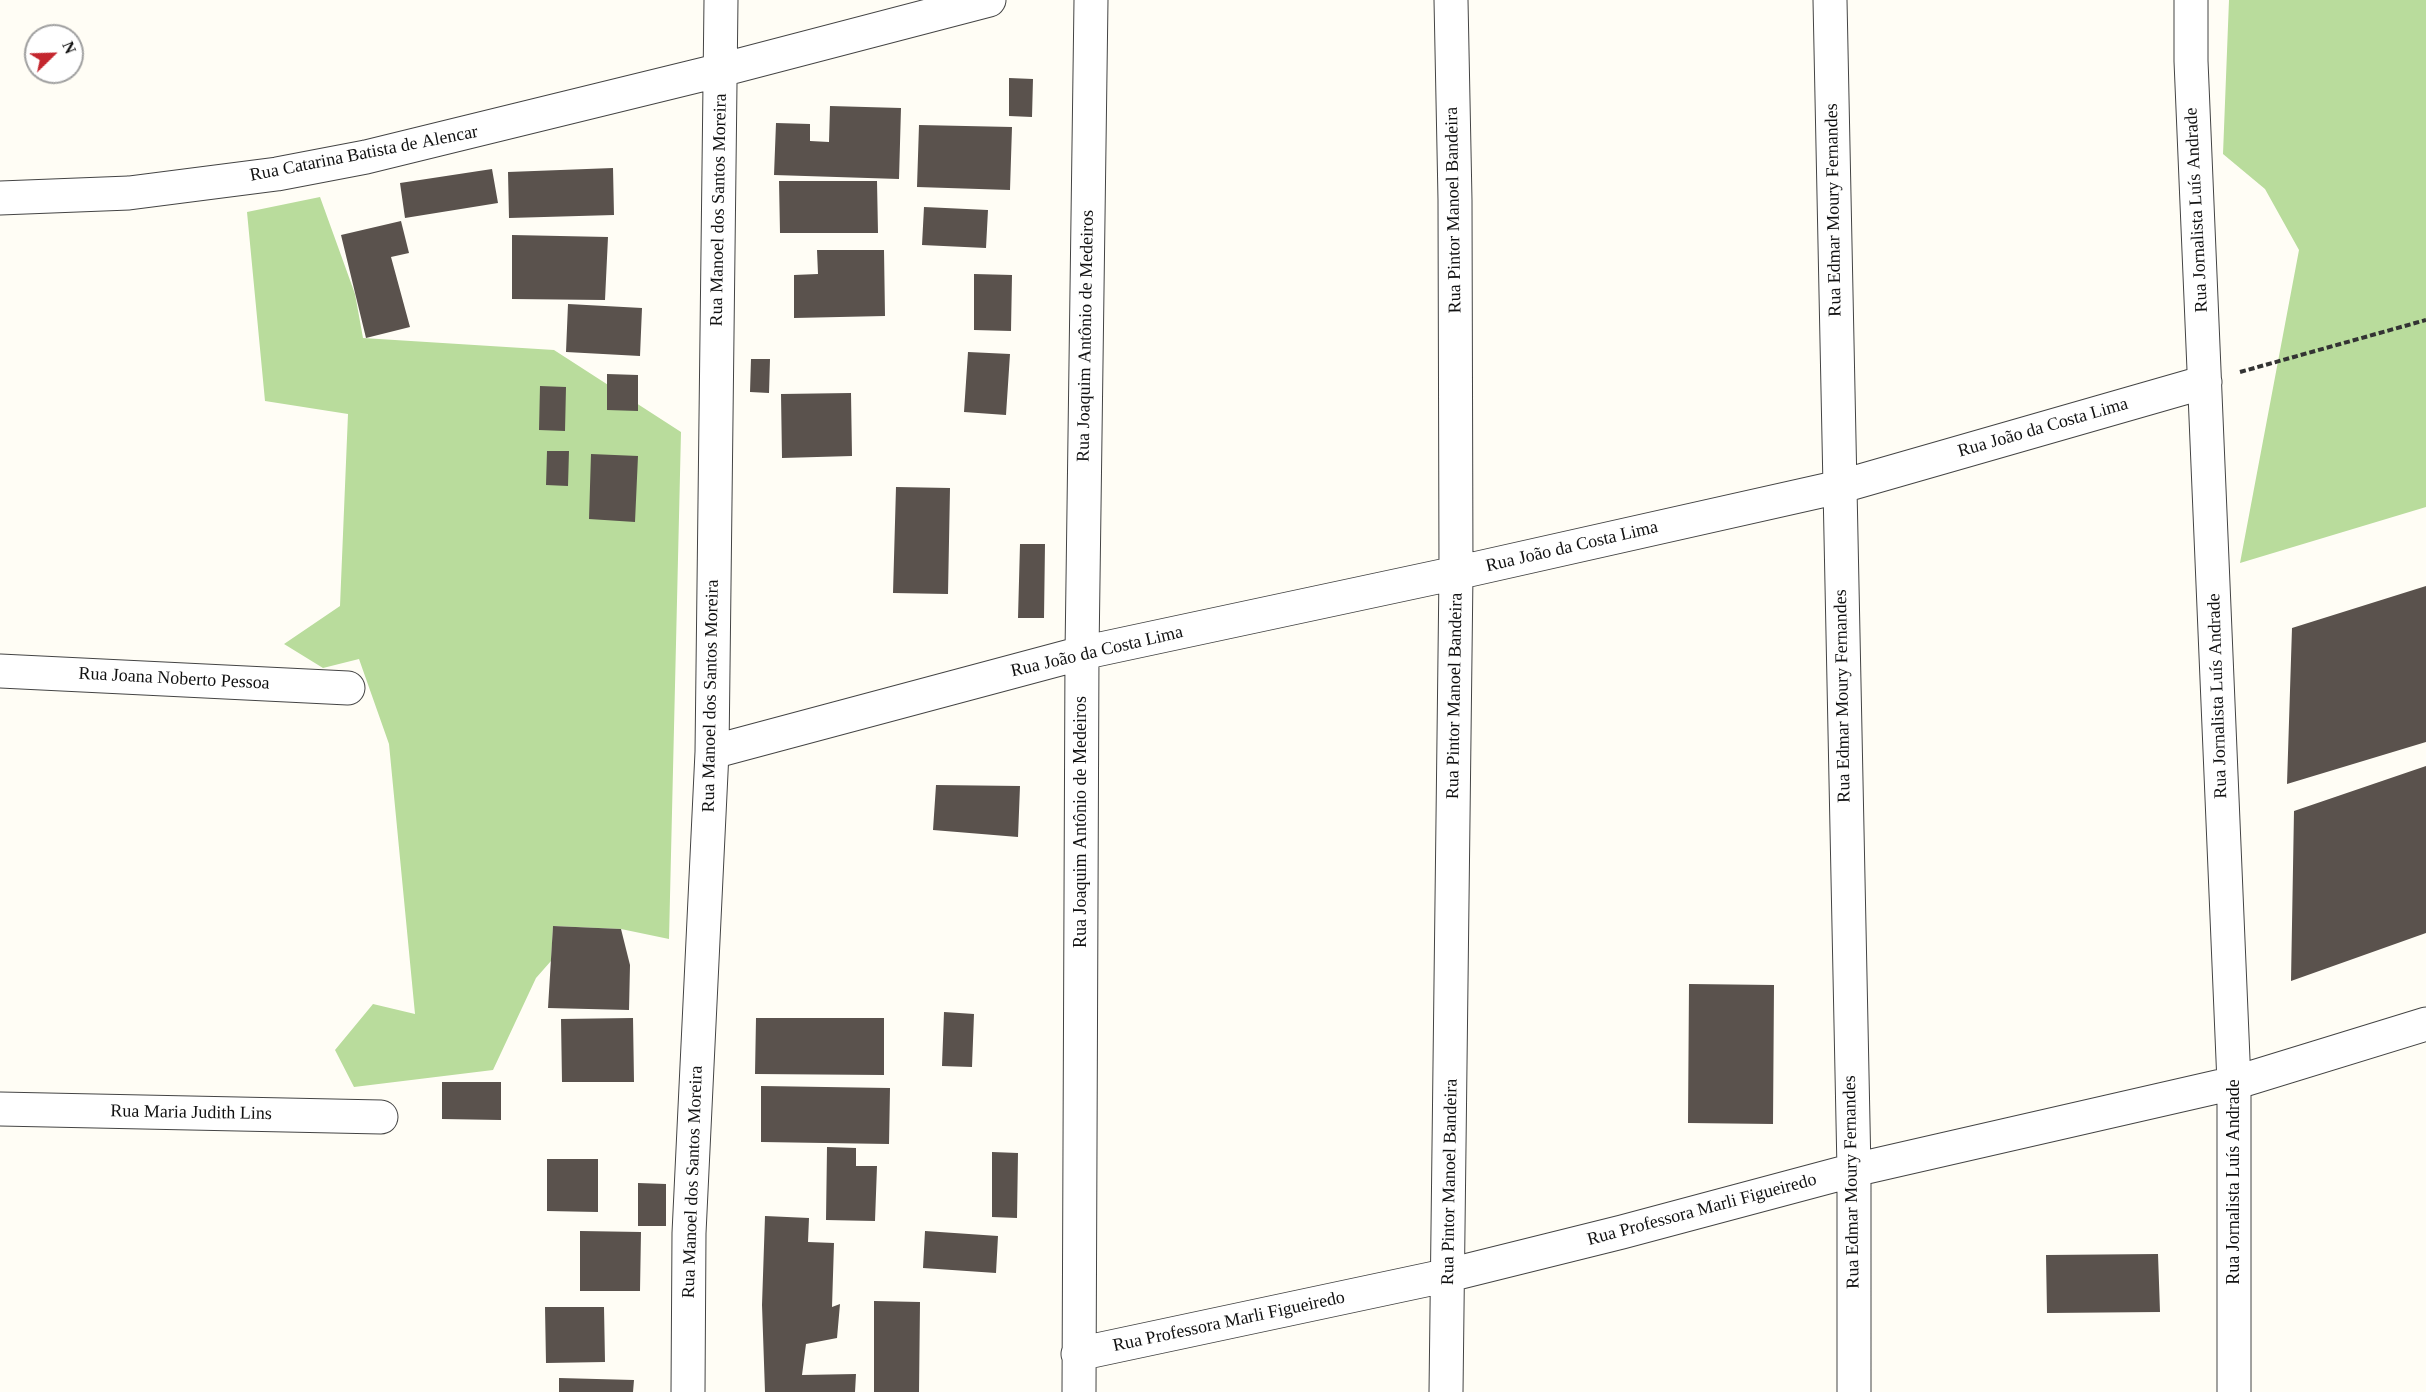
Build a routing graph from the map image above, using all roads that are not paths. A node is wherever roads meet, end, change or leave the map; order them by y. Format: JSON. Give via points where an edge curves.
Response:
{"nodes":[{"id":1,"x":721,"y":0,"type":"edge"},
{"id":2,"x":989,"y":0,"type":"edge"},
{"id":3,"x":1091,"y":0,"type":"edge"},
{"id":4,"x":1451,"y":0,"type":"edge"},
{"id":5,"x":1830,"y":0,"type":"edge"},
{"id":6,"x":2191,"y":0,"type":"edge"},
{"id":7,"x":721,"y":70,"type":"junction"},
{"id":8,"x":0,"y":198,"type":"edge"},
{"id":9,"x":2205,"y":382,"type":"junction"},
{"id":10,"x":1839,"y":487,"type":"junction"},
{"id":11,"x":1456,"y":573,"type":"junction"},
{"id":12,"x":1082,"y":652,"type":"junction"},
{"id":13,"x":0,"y":671,"type":"edge"},
{"id":14,"x":348,"y":688,"type":"dead end"},
{"id":15,"x":712,"y":752,"type":"junction"},
{"id":16,"x":2426,"y":1024,"type":"edge"},
{"id":17,"x":2234,"y":1083,"type":"junction"},
{"id":18,"x":0,"y":1109,"type":"edge"},
{"id":19,"x":381,"y":1117,"type":"dead end"},
{"id":20,"x":1854,"y":1170,"type":"junction"},
{"id":21,"x":1449,"y":1275,"type":"junction"},
{"id":22,"x":1078,"y":1354,"type":"junction"},
{"id":23,"x":688,"y":1392,"type":"edge"},
{"id":24,"x":1079,"y":1392,"type":"edge"},
{"id":25,"x":1446,"y":1392,"type":"edge"},
{"id":26,"x":1854,"y":1392,"type":"edge"},
{"id":27,"x":2234,"y":1392,"type":"edge"}],
"edges":[{"from":1,"to":7,"type":"street","name":"Rua Manoel dos Santos Moreira"},
{"from":2,"to":7,"type":"street","name":"Rua Catarina Batista de Alencar"},
{"from":3,"to":12,"type":"street","name":"Rua Joaquim Antônio de Medeiros"},
{"from":4,"to":11,"type":"street","name":"Rua Pintor Manoel Bandeira"},
{"from":5,"to":10,"type":"street","name":"Rua Edmar Moury Fernandes"},
{"from":6,"to":9,"type":"street","name":"Rua Jornalista Luís Andrade"},
{"from":7,"to":8,"type":"street","name":"Rua Catarina Batista de Alencar","via":[[435,142],[277,174],[129,193]]},
{"from":7,"to":15,"type":"street","name":"Rua Manoel dos Santos Moreira"},
{"from":9,"to":10,"type":"street","name":"Rua João da Costa Lima"},
{"from":9,"to":17,"type":"street","name":"Rua Jornalista Luís Andrade"},
{"from":10,"to":11,"type":"street","name":"Rua João da Costa Lima"},
{"from":10,"to":20,"type":"street","name":"Rua Edmar Moury Fernandes"},
{"from":11,"to":12,"type":"street","name":"Rua João da Costa Lima"},
{"from":11,"to":21,"type":"street","name":"Rua Pintor Manoel Bandeira"},
{"from":12,"to":15,"type":"street","name":"Rua João da Costa Lima"},
{"from":12,"to":22,"type":"street","name":"Rua Joaquim Antônio de Medeiros"},
{"from":13,"to":14,"type":"street","name":"Rua Joana Noberto Pessoa"},
{"from":15,"to":23,"type":"street","name":"Rua Manoel dos Santos Moreira","via":[[688,1233]]},
{"from":16,"to":17,"type":"street","name":"Rua Professora Marli Figueiredo"},
{"from":17,"to":20,"type":"street","name":"Rua Professora Marli Figueiredo"},
{"from":17,"to":27,"type":"street","name":"Rua Jornalista Luís Andrade"},
{"from":18,"to":19,"type":"street","name":"Rua Maria Judith Lins"},
{"from":20,"to":21,"type":"street","name":"Rua Professora Marli Figueiredo"},
{"from":20,"to":26,"type":"street","name":"Rua Edmar Moury Fernandes"},
{"from":21,"to":22,"type":"street","name":"Rua Professora Marli Figueiredo"},
{"from":21,"to":25,"type":"street","name":"Rua Pintor Manoel Bandeira"},
{"from":22,"to":24,"type":"street","name":"Rua Joaquim Antônio de Medeiros"}]}
